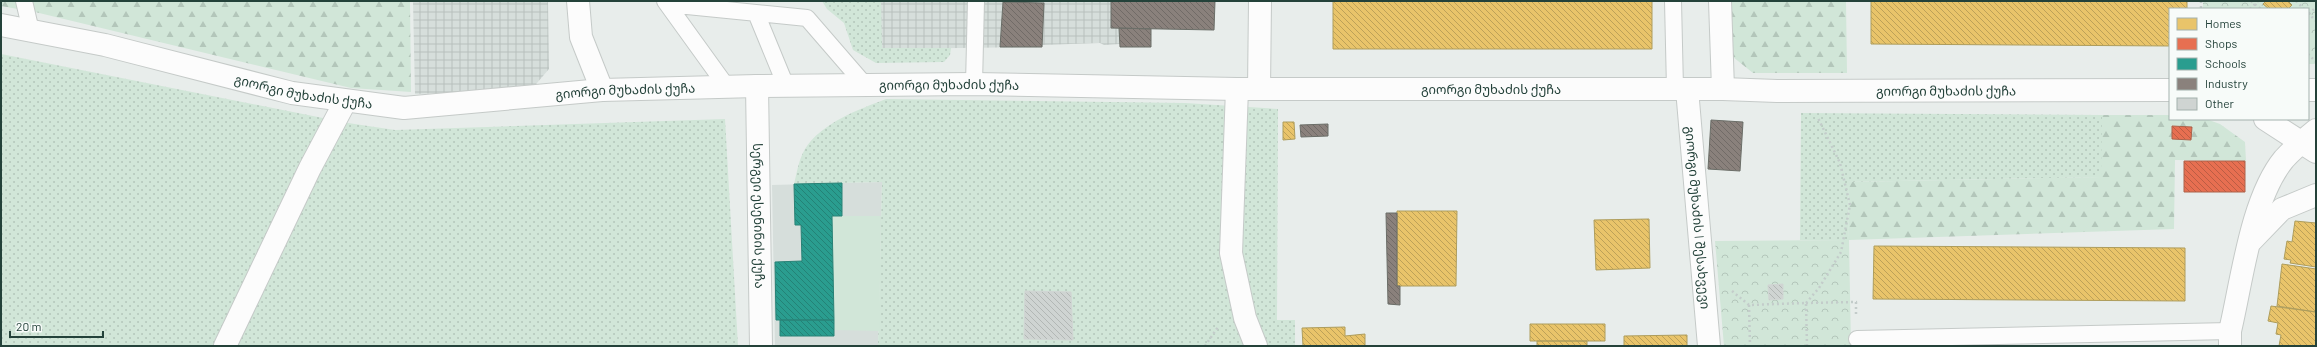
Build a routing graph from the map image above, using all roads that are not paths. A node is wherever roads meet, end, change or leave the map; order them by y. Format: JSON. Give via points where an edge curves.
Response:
{"nodes":[{"id":1,"x":24,"y":1,"type":"edge"},
{"id":2,"x":578,"y":1,"type":"edge"},
{"id":3,"x":976,"y":1,"type":"edge"},
{"id":4,"x":1260,"y":1,"type":"edge"},
{"id":5,"x":1673,"y":1,"type":"edge"},
{"id":6,"x":1720,"y":1,"type":"edge"},
{"id":7,"x":666,"y":2,"type":"edge"},
{"id":8,"x":756,"y":13,"type":"junction"},
{"id":9,"x":1,"y":26,"type":"edge"},
{"id":10,"x":30,"y":31,"type":"junction"},
{"id":11,"x":974,"y":84,"type":"junction"},
{"id":12,"x":865,"y":85,"type":"junction"},
{"id":13,"x":756,"y":86,"type":"junction"},
{"id":14,"x":786,"y":86,"type":"junction"},
{"id":15,"x":727,"y":87,"type":"junction"},
{"id":16,"x":1238,"y":89,"type":"junction"},
{"id":17,"x":1259,"y":89,"type":"junction"},
{"id":18,"x":1681,"y":89,"type":"junction"},
{"id":19,"x":1723,"y":89,"type":"junction"},
{"id":20,"x":602,"y":90,"type":"junction"},
{"id":21,"x":2169,"y":90,"type":"edge"},
{"id":22,"x":345,"y":102,"type":"junction"},
{"id":23,"x":2267,"y":120,"type":"edge"},
{"id":24,"x":2311,"y":141,"type":"edge"},
{"id":25,"x":2316,"y":195,"type":"edge"},
{"id":26,"x":2251,"y":241,"type":"junction"},
{"id":27,"x":1857,"y":339,"type":"road end"},
{"id":28,"x":2230,"y":339,"type":"edge"},
{"id":29,"x":225,"y":346,"type":"edge"},
{"id":30,"x":762,"y":346,"type":"edge"},
{"id":31,"x":1256,"y":346,"type":"edge"},
{"id":32,"x":1709,"y":346,"type":"edge"}],
"edges":[{"from":1,"to":10,"type":"lane"},
{"from":2,"to":20,"type":"street","via":[[581,37]]},
{"from":3,"to":11,"type":"lane"},
{"from":4,"to":17,"type":"street"},
{"from":5,"to":18,"type":"lane"},
{"from":6,"to":19,"type":"street"},
{"from":7,"to":8,"type":"lane"},
{"from":7,"to":15,"type":"lane"},
{"from":8,"to":12,"type":"lane","via":[[807,18]]},
{"from":8,"to":14,"type":"lane"},
{"from":9,"to":10,"type":"street","name":"გიორგი მუხაძის ქუჩა"},
{"from":10,"to":22,"type":"street","name":"გიორგი მუხაძის ქუჩა","via":[[105,45],[292,93]]},
{"from":11,"to":12,"type":"street","name":"გიორგი მუხაძის ქუჩა"},
{"from":11,"to":16,"type":"street","name":"გიორგი მუხაძის ქუჩა"},
{"from":12,"to":14,"type":"street","name":"გიორგი მუხაძის ქუჩა"},
{"from":13,"to":14,"type":"street","name":"გიორგი მუხაძის ქუჩა"},
{"from":13,"to":15,"type":"street","name":"გიორგი მუხაძის ქუჩა"},
{"from":13,"to":30,"type":"street","name":"სერგეი ესენინის ქუჩა"},
{"from":15,"to":20,"type":"street","name":"გიორგი მუხაძის ქუჩა"},
{"from":16,"to":17,"type":"street","name":"გიორგი მუხაძის ქუჩა"},
{"from":16,"to":31,"type":"street","via":[[1231,253],[1245,318]]},
{"from":17,"to":18,"type":"street","name":"გიორგი მუხაძის ქუჩა"},
{"from":18,"to":19,"type":"street","name":"გიორგი მუხაძის ქუჩა"},
{"from":18,"to":32,"type":"street","name":"გიორგი მუხაძის I შესახვევი"},
{"from":19,"to":21,"type":"street","name":"გიორგი მუხაძის ქუჩა"},
{"from":20,"to":22,"type":"street","name":"გიორგი მუხაძის ქუჩა","via":[[404,108]]},
{"from":22,"to":29,"type":"street","via":[[310,168]]},
{"from":23,"to":24,"type":"street"},
{"from":24,"to":26,"type":"street","via":[[2284,160],[2269,183],[2257,214]]},
{"from":25,"to":26,"type":"street","via":[[2282,209]]},
{"from":26,"to":28,"type":"street"},
{"from":27,"to":28,"type":"lane"}]}
